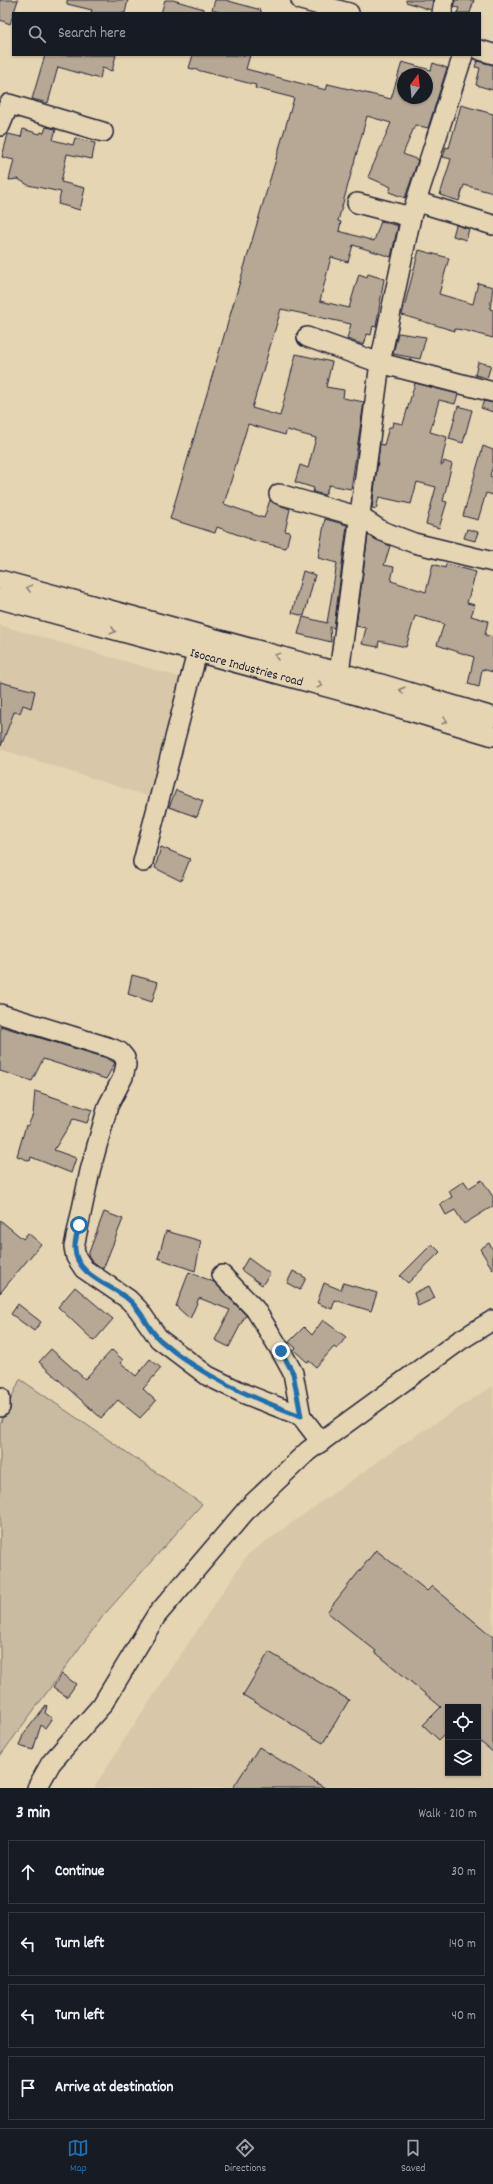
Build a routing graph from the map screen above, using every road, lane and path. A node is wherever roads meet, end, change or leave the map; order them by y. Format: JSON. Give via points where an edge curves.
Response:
{"nodes":[{"id":1,"x":301,"y":0,"type":"edge"},
{"id":2,"x":444,"y":0,"type":"edge"},
{"id":3,"x":345,"y":12,"type":"edge"},
{"id":4,"x":442,"y":12,"type":"edge"},
{"id":5,"x":481,"y":50,"type":"edge"},
{"id":6,"x":493,"y":54,"type":"edge"},
{"id":7,"x":463,"y":56,"type":"edge"},
{"id":8,"x":5,"y":102,"type":"edge"},
{"id":9,"x":0,"y":126,"type":"edge"},
{"id":10,"x":103,"y":132,"type":"dead end"},
{"id":11,"x":357,"y":202,"type":"dead end"},
{"id":12,"x":414,"y":209,"type":"junction"},
{"id":13,"x":493,"y":225,"type":"edge"},
{"id":14,"x":307,"y":337,"type":"dead end"},
{"id":15,"x":380,"y":363,"type":"junction"},
{"id":16,"x":493,"y":392,"type":"edge"},
{"id":17,"x":280,"y":494,"type":"dead end"},
{"id":18,"x":360,"y":517,"type":"junction"},
{"id":19,"x":493,"y":562,"type":"edge"},
{"id":20,"x":0,"y":580,"type":"edge"},
{"id":21,"x":0,"y":599,"type":"edge"},
{"id":22,"x":199,"y":644,"type":"junction"},
{"id":23,"x":339,"y":673,"type":"junction"},
{"id":24,"x":493,"y":717,"type":"edge"},
{"id":25,"x":493,"y":736,"type":"edge"},
{"id":26,"x":143,"y":862,"type":"dead end"},
{"id":27,"x":0,"y":1014,"type":"edge"},
{"id":28,"x":222,"y":1275,"type":"dead end"},
{"id":29,"x":493,"y":1320,"type":"edge"},
{"id":30,"x":0,"y":1397,"type":"edge"},
{"id":31,"x":0,"y":1407,"type":"edge"},
{"id":32,"x":301,"y":1416,"type":"junction"},
{"id":33,"x":321,"y":1442,"type":"junction"},
{"id":34,"x":37,"y":1788,"type":"edge"}],
"edges":[{"from":1,"to":3,"type":"street"},
{"from":2,"to":4,"type":"street"},
{"from":5,"to":6,"type":"street"},
{"from":7,"to":12,"type":"street"},
{"from":8,"to":9,"type":"street"},
{"from":8,"to":10,"type":"street"},
{"from":11,"to":12,"type":"street"},
{"from":12,"to":13,"type":"street"},
{"from":12,"to":15,"type":"street"},
{"from":14,"to":15,"type":"street"},
{"from":15,"to":16,"type":"street"},
{"from":15,"to":18,"type":"street"},
{"from":17,"to":18,"type":"street"},
{"from":18,"to":19,"type":"street","via":[[382,531],[414,543]]},
{"from":18,"to":23,"type":"street"},
{"from":22,"to":20,"type":"street","name":"Isocare Industries road","one_way":true},
{"from":21,"to":22,"type":"street","name":"Isocare Industries road","one_way":true},
{"from":23,"to":22,"type":"street","name":"Isocare Industries road","one_way":true},
{"from":22,"to":25,"type":"street","name":"Isocare Industries road","one_way":true},
{"from":22,"to":26,"type":"street"},
{"from":24,"to":23,"type":"street","name":"Isocare Industries road","one_way":true},
{"from":27,"to":32,"type":"street","via":[[111,1048],[125,1058],[123,1077],[108,1106],[98,1142],[74,1247],[76,1257],[84,1269],[128,1299],[158,1339],[208,1376]]},
{"from":28,"to":32,"type":"street","via":[[255,1310],[281,1351],[293,1373]]},
{"from":29,"to":33,"type":"street","via":[[459,1341]]},
{"from":30,"to":31,"type":"street"},
{"from":32,"to":33,"type":"street"},
{"from":33,"to":34,"type":"street","via":[[249,1506],[156,1616],[102,1705],[51,1763]]}]}
